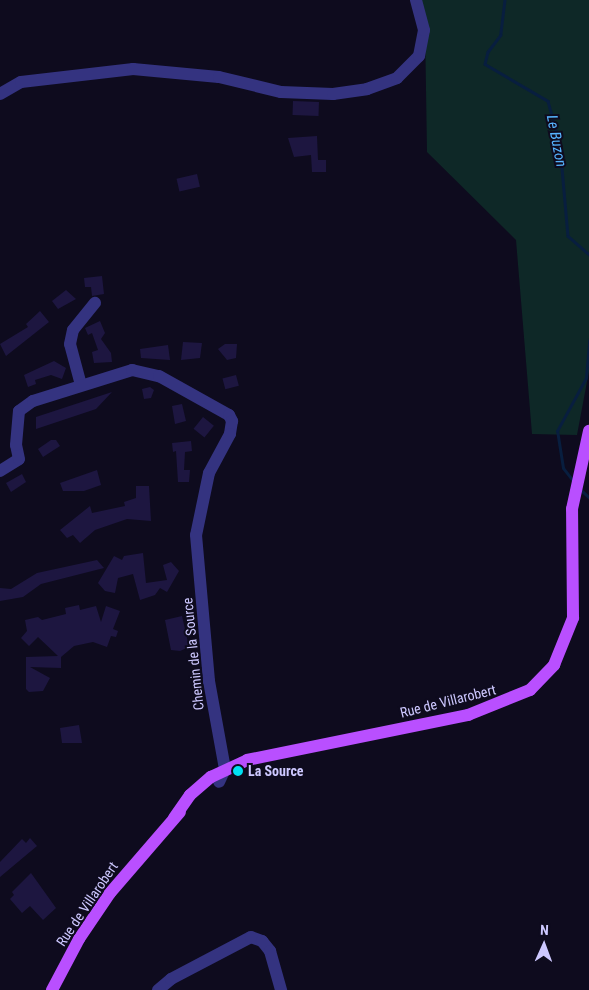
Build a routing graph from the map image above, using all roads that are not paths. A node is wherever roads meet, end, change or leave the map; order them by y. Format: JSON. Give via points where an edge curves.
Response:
{"nodes":[{"id":1,"x":416,"y":0,"type":"edge"},
{"id":2,"x":0,"y":94,"type":"edge"},
{"id":3,"x":95,"y":303,"type":"dead end"},
{"id":4,"x":81,"y":385,"type":"junction"},
{"id":5,"x":589,"y":431,"type":"edge"},
{"id":6,"x":0,"y":471,"type":"edge"},
{"id":7,"x":580,"y":479,"type":"edge"},
{"id":8,"x":305,"y":748,"type":"junction"},
{"id":9,"x":225,"y":769,"type":"junction"},
{"id":10,"x":219,"y":782,"type":"junction"},
{"id":11,"x":174,"y":818,"type":"junction"},
{"id":12,"x":52,"y":990,"type":"edge"},
{"id":13,"x":158,"y":990,"type":"edge"},
{"id":14,"x":281,"y":990,"type":"edge"}],
"edges":[{"from":1,"to":2,"type":"street","via":[[424,30],[419,56],[397,78],[367,89],[333,94],[281,92],[219,77],[133,69],[21,82]]},
{"from":3,"to":4,"type":"street","via":[[73,330],[70,344]]},
{"from":4,"to":6,"type":"street","via":[[33,401],[19,411],[16,444],[19,459]]},
{"from":4,"to":9,"type":"street","name":"Chemin de la Source","via":[[132,370],[143,372],[159,376],[229,415],[230,434],[208,473],[196,535],[210,682]]},
{"from":5,"to":7,"type":"main road","name":"Rue de Villarobert"},
{"from":7,"to":8,"type":"main road","name":"Rue de Villarobert","via":[[571,524],[573,618],[554,664],[530,690],[468,715]]},
{"from":8,"to":9,"type":"main road","name":"Rue de Villarobert","via":[[256,757]]},
{"from":8,"to":10,"type":"main road","name":"Rue de Villarobert","via":[[248,766]]},
{"from":9,"to":10,"type":"street"},
{"from":9,"to":11,"type":"main road","name":"Rue de Villarobert","via":[[190,795]]},
{"from":10,"to":11,"type":"main road","name":"Rue de Villarobert"},
{"from":11,"to":12,"type":"main road","name":"Rue de Villarobert","via":[[110,893],[79,939]]},
{"from":13,"to":14,"type":"street","via":[[171,979],[250,938],[262,941],[270,951]]}]}
